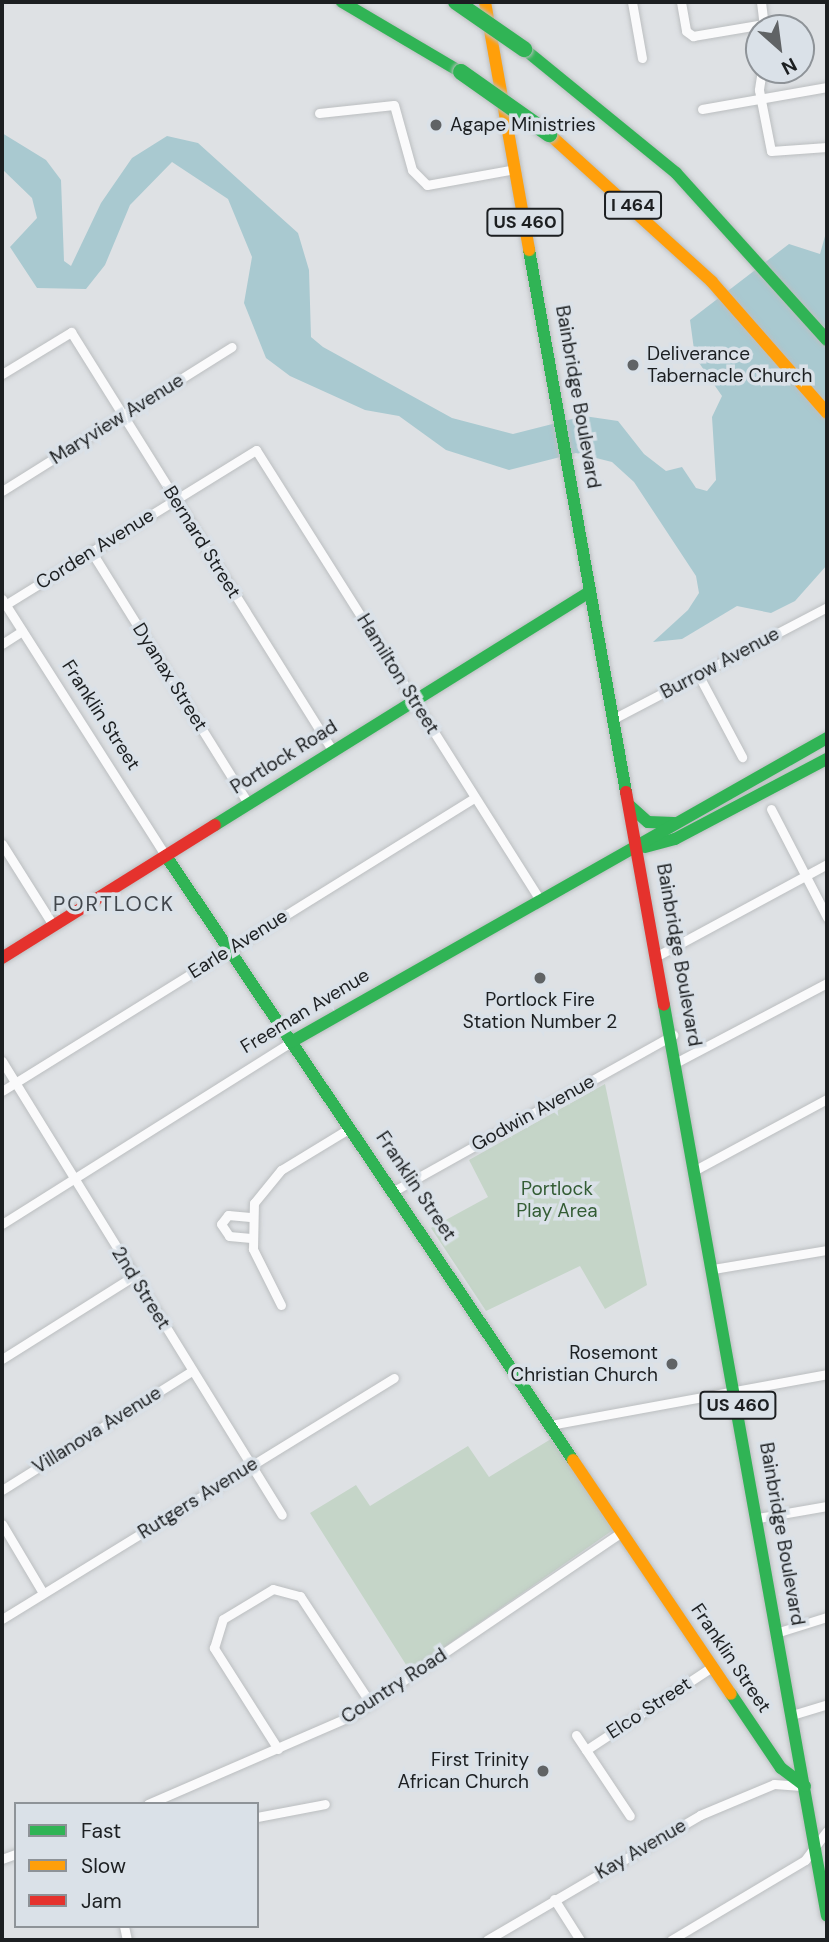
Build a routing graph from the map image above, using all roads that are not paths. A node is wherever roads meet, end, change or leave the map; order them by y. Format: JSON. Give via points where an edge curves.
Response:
{"nodes":[{"id":1,"x":341,"y":2,"type":"edge"},
{"id":2,"x":456,"y":2,"type":"edge"},
{"id":3,"x":485,"y":2,"type":"edge"},
{"id":4,"x":632,"y":2,"type":"edge"},
{"id":5,"x":681,"y":2,"type":"edge"},
{"id":6,"x":745,"y":29,"type":"edge"},
{"id":7,"x":642,"y":58,"type":"dead end"},
{"id":8,"x":762,"y":84,"type":"edge"},
{"id":9,"x":827,"y":87,"type":"edge"},
{"id":10,"x":761,"y":98,"type":"junction"},
{"id":11,"x":702,"y":109,"type":"dead end"},
{"id":12,"x":319,"y":113,"type":"dead end"},
{"id":13,"x":827,"y":147,"type":"edge"},
{"id":14,"x":515,"y":169,"type":"junction"},
{"id":15,"x":827,"y":340,"type":"edge"},
{"id":16,"x":232,"y":347,"type":"dead end"},
{"id":17,"x":2,"y":374,"type":"edge"},
{"id":18,"x":827,"y":413,"type":"edge"},
{"id":19,"x":122,"y":415,"type":"junction"},
{"id":20,"x":256,"y":450,"type":"joint"},
{"id":21,"x":2,"y":491,"type":"edge"},
{"id":22,"x":175,"y":499,"type":"junction"},
{"id":23,"x":91,"y":551,"type":"junction"},
{"id":24,"x":588,"y":593,"type":"junction"},
{"id":25,"x":4,"y":602,"type":"edge"},
{"id":26,"x":827,"y":607,"type":"edge"},
{"id":27,"x":22,"y":631,"type":"junction"},
{"id":28,"x":2,"y":644,"type":"edge"},
{"id":29,"x":699,"y":676,"type":"junction"},
{"id":30,"x":416,"y":700,"type":"junction"},
{"id":31,"x":613,"y":719,"type":"junction"},
{"id":32,"x":827,"y":738,"type":"edge"},
{"id":33,"x":333,"y":752,"type":"junction"},
{"id":34,"x":742,"y":757,"type":"dead end"},
{"id":35,"x":827,"y":759,"type":"edge"},
{"id":36,"x":474,"y":798,"type":"junction"},
{"id":37,"x":248,"y":803,"type":"junction"},
{"id":38,"x":630,"y":805,"type":"junction"},
{"id":39,"x":771,"y":809,"type":"dead end"},
{"id":40,"x":674,"y":823,"type":"junction"},
{"id":41,"x":2,"y":844,"type":"edge"},
{"id":42,"x":638,"y":848,"type":"junction"},
{"id":43,"x":166,"y":856,"type":"junction"},
{"id":44,"x":827,"y":864,"type":"edge"},
{"id":45,"x":805,"y":876,"type":"junction"},
{"id":46,"x":540,"y":900,"type":"junction"},
{"id":47,"x":827,"y":917,"type":"edge"},
{"id":48,"x":53,"y":925,"type":"junction"},
{"id":49,"x":229,"y":950,"type":"junction"},
{"id":50,"x":657,"y":956,"type":"junction"},
{"id":51,"x":2,"y":958,"type":"edge"},
{"id":52,"x":827,"y":982,"type":"edge"},
{"id":53,"x":673,"y":1035,"type":"junction"},
{"id":54,"x":291,"y":1042,"type":"junction"},
{"id":55,"x":2,"y":1061,"type":"edge"},
{"id":56,"x":677,"y":1062,"type":"junction"},
{"id":57,"x":15,"y":1083,"type":"junction"},
{"id":58,"x":2,"y":1091,"type":"edge"},
{"id":59,"x":827,"y":1099,"type":"edge"},
{"id":60,"x":351,"y":1128,"type":"junction"},
{"id":61,"x":697,"y":1169,"type":"junction"},
{"id":62,"x":74,"y":1179,"type":"junction"},
{"id":63,"x":394,"y":1191,"type":"junction"},
{"id":64,"x":250,"y":1217,"type":"junction"},
{"id":65,"x":2,"y":1224,"type":"edge"},
{"id":66,"x":251,"y":1238,"type":"junction"},
{"id":67,"x":827,"y":1250,"type":"edge"},
{"id":68,"x":713,"y":1269,"type":"junction"},
{"id":69,"x":134,"y":1276,"type":"junction"},
{"id":70,"x":281,"y":1305,"type":"dead end"},
{"id":71,"x":2,"y":1359,"type":"edge"},
{"id":72,"x":192,"y":1371,"type":"junction"},
{"id":73,"x":827,"y":1374,"type":"edge"},
{"id":74,"x":394,"y":1378,"type":"dead end"},
{"id":75,"x":736,"y":1392,"type":"junction"},
{"id":76,"x":550,"y":1425,"type":"junction"},
{"id":77,"x":252,"y":1465,"type":"junction"},
{"id":78,"x":2,"y":1490,"type":"edge"},
{"id":79,"x":827,"y":1506,"type":"edge"},
{"id":80,"x":282,"y":1515,"type":"dead end"},
{"id":81,"x":758,"y":1518,"type":"junction"},
{"id":82,"x":2,"y":1524,"type":"edge"},
{"id":83,"x":620,"y":1533,"type":"junction"},
{"id":84,"x":43,"y":1593,"type":"junction"},
{"id":85,"x":827,"y":1617,"type":"edge"},
{"id":86,"x":2,"y":1619,"type":"edge"},
{"id":87,"x":779,"y":1632,"type":"junction"},
{"id":88,"x":712,"y":1667,"type":"junction"},
{"id":89,"x":371,"y":1704,"type":"junction"},
{"id":90,"x":827,"y":1704,"type":"edge"},
{"id":91,"x":792,"y":1715,"type":"junction"},
{"id":92,"x":576,"y":1735,"type":"dead end"},
{"id":93,"x":278,"y":1749,"type":"junction"},
{"id":94,"x":586,"y":1750,"type":"junction"},
{"id":95,"x":805,"y":1786,"type":"junction"},
{"id":96,"x":153,"y":1802,"type":"edge"},
{"id":97,"x":325,"y":1804,"type":"dead end"},
{"id":98,"x":630,"y":1816,"type":"dead end"},
{"id":99,"x":259,"y":1817,"type":"edge"},
{"id":100,"x":827,"y":1831,"type":"edge"},
{"id":101,"x":816,"y":1847,"type":"junction"},
{"id":102,"x":554,"y":1899,"type":"junction"},
{"id":103,"x":827,"y":1916,"type":"edge"},
{"id":104,"x":486,"y":1940,"type":"edge"},
{"id":105,"x":580,"y":1940,"type":"edge"},
{"id":106,"x":671,"y":1940,"type":"edge"}],
"edges":[{"from":1,"to":18,"type":"main road","number":"I 464","bridge":true,"via":[[461,72],[549,134],[712,282]]},
{"from":2,"to":15,"type":"main road","number":"I 464","bridge":true,"via":[[631,132],[749,248]]},
{"from":3,"to":14,"type":"main road","name":"Bainbridge Boulevard","number":"US 460"},
{"from":4,"to":7,"type":"street"},
{"from":5,"to":6,"type":"street","via":[[686,31],[693,36]]},
{"from":8,"to":10,"type":"street"},
{"from":9,"to":10,"type":"street"},
{"from":10,"to":11,"type":"street"},
{"from":10,"to":13,"type":"street","via":[[771,151]]},
{"from":12,"to":14,"type":"street","via":[[394,105],[412,170],[427,184]]},
{"from":14,"to":24,"type":"main road","name":"Bainbridge Boulevard","number":"US 460"},
{"from":16,"to":19,"type":"street","name":"Maryview Avenue"},
{"from":17,"to":19,"type":"street","name":"Bernard Street","via":[[71,332]]},
{"from":19,"to":21,"type":"street","name":"Maryview Avenue"},
{"from":19,"to":22,"type":"street","name":"Bernard Street"},
{"from":20,"to":22,"type":"street","name":"Corden Avenue"},
{"from":20,"to":30,"type":"street","name":"Hamilton Street"},
{"from":22,"to":23,"type":"street","name":"Corden Avenue"},
{"from":22,"to":33,"type":"street","name":"Bernard Street"},
{"from":23,"to":25,"type":"street","name":"Corden Avenue"},
{"from":23,"to":37,"type":"street","name":"Dyanax Street"},
{"from":24,"to":30,"type":"main road","name":"Portlock Road"},
{"from":24,"to":31,"type":"main road","name":"Bainbridge Boulevard","number":"US 460"},
{"from":25,"to":27,"type":"street","name":"Franklin Street"},
{"from":26,"to":29,"type":"street","name":"Burrow Avenue"},
{"from":27,"to":28,"type":"street"},
{"from":27,"to":43,"type":"street","name":"Franklin Street"},
{"from":29,"to":31,"type":"street","name":"Burrow Avenue"},
{"from":29,"to":34,"type":"street"},
{"from":30,"to":33,"type":"main road","name":"Portlock Road"},
{"from":30,"to":36,"type":"street","name":"Hamilton Street"},
{"from":31,"to":38,"type":"main road","name":"Bainbridge Boulevard","number":"US 460"},
{"from":32,"to":40,"type":"main road","name":"Freeman Avenue"},
{"from":33,"to":37,"type":"main road","name":"Portlock Road"},
{"from":35,"to":42,"type":"main road","name":"Freeman Avenue","via":[[675,839]]},
{"from":36,"to":46,"type":"street","name":"Hamilton Street"},
{"from":36,"to":49,"type":"street","name":"Earle Avenue"},
{"from":37,"to":43,"type":"main road","name":"Portlock Road"},
{"from":38,"to":40,"type":"main road","via":[[648,822]]},
{"from":38,"to":42,"type":"main road","name":"Bainbridge Boulevard","number":"US 460"},
{"from":39,"to":45,"type":"street"},
{"from":40,"to":42,"type":"main road","name":"Freeman Avenue"},
{"from":41,"to":48,"type":"street"},
{"from":42,"to":46,"type":"main road","name":"Freeman Avenue"},
{"from":42,"to":50,"type":"main road","name":"Bainbridge Boulevard","number":"US 460"},
{"from":43,"to":48,"type":"main road","name":"Portlock Road"},
{"from":43,"to":49,"type":"main road","name":"Franklin Street"},
{"from":44,"to":45,"type":"street"},
{"from":45,"to":47,"type":"street"},
{"from":45,"to":50,"type":"street"},
{"from":46,"to":54,"type":"main road","name":"Freeman Avenue"},
{"from":48,"to":51,"type":"main road","name":"Portlock Road"},
{"from":49,"to":54,"type":"main road","name":"Franklin Street"},
{"from":49,"to":57,"type":"street","name":"Earle Avenue"},
{"from":50,"to":53,"type":"main road","name":"Bainbridge Boulevard","number":"US 460"},
{"from":52,"to":56,"type":"street"},
{"from":53,"to":56,"type":"main road","name":"Bainbridge Boulevard","number":"US 460"},
{"from":53,"to":63,"type":"street","name":"Godwin Avenue"},
{"from":54,"to":60,"type":"main road","name":"Franklin Street"},
{"from":54,"to":62,"type":"street","name":"Freeman Avenue"},
{"from":55,"to":57,"type":"street","name":"2nd Street"},
{"from":56,"to":61,"type":"main road","name":"Bainbridge Boulevard","number":"US 460"},
{"from":57,"to":58,"type":"street","name":"Earle Avenue"},
{"from":57,"to":62,"type":"street","name":"2nd Street"},
{"from":59,"to":61,"type":"street"},
{"from":60,"to":63,"type":"main road","name":"Franklin Street"},
{"from":60,"to":64,"type":"street","via":[[281,1170],[261,1191]]},
{"from":61,"to":68,"type":"main road","name":"Bainbridge Boulevard","number":"US 460"},
{"from":62,"to":65,"type":"street","name":"Freeman Avenue"},
{"from":62,"to":69,"type":"street","name":"2nd Street"},
{"from":63,"to":76,"type":"main road","name":"Franklin Street"},
{"from":64,"to":66,"type":"street"},
{"from":64,"to":66,"type":"street","via":[[228,1215],[221,1229],[229,1236]]},
{"from":66,"to":70,"type":"street","via":[[263,1280]]},
{"from":67,"to":68,"type":"street"},
{"from":68,"to":75,"type":"main road","name":"Bainbridge Boulevard","number":"US 460"},
{"from":69,"to":71,"type":"street"},
{"from":69,"to":72,"type":"street","name":"2nd Street"},
{"from":72,"to":77,"type":"street","name":"2nd Street"},
{"from":72,"to":78,"type":"street","name":"Villanova Avenue"},
{"from":73,"to":75,"type":"street"},
{"from":74,"to":77,"type":"street","name":"Rutgers Avenue"},
{"from":75,"to":76,"type":"street"},
{"from":75,"to":81,"type":"main road","name":"Bainbridge Boulevard","number":"US 460"},
{"from":76,"to":83,"type":"main road","name":"Franklin Street"},
{"from":77,"to":80,"type":"street","name":"2nd Street"},
{"from":77,"to":84,"type":"street","name":"Rutgers Avenue"},
{"from":79,"to":81,"type":"street"},
{"from":81,"to":87,"type":"main road","name":"Bainbridge Boulevard","number":"US 460"},
{"from":82,"to":84,"type":"street"},
{"from":83,"to":88,"type":"main road","name":"Franklin Street"},
{"from":83,"to":89,"type":"street","name":"Country Road"},
{"from":84,"to":86,"type":"street","name":"Rutgers Avenue"},
{"from":85,"to":87,"type":"street"},
{"from":87,"to":91,"type":"main road","name":"Bainbridge Boulevard","number":"US 460"},
{"from":88,"to":94,"type":"street","name":"Elco Street"},
{"from":88,"to":95,"type":"main road","name":"Franklin Street","via":[[781,1769]]},
{"from":89,"to":93,"type":"street","name":"Country Road"},
{"from":89,"to":93,"type":"street","via":[[300,1596],[272,1589],[223,1619],[214,1648]]},
{"from":90,"to":91,"type":"street"},
{"from":91,"to":95,"type":"main road","name":"Bainbridge Boulevard","number":"US 460"},
{"from":92,"to":94,"type":"street"},
{"from":93,"to":96,"type":"street","name":"Country Road"},
{"from":94,"to":98,"type":"street"},
{"from":95,"to":101,"type":"main road","name":"Bainbridge Boulevard","number":"US 460"},
{"from":95,"to":102,"type":"street","name":"Kay Avenue","via":[[775,1784],[738,1798]]},
{"from":97,"to":99,"type":"street"},
{"from":100,"to":101,"type":"street"},
{"from":101,"to":103,"type":"main road","name":"Bainbridge Boulevard","number":"US 460"},
{"from":101,"to":106,"type":"street","via":[[805,1860]]},
{"from":102,"to":104,"type":"street","name":"Kay Avenue"},
{"from":102,"to":105,"type":"street"}]}
